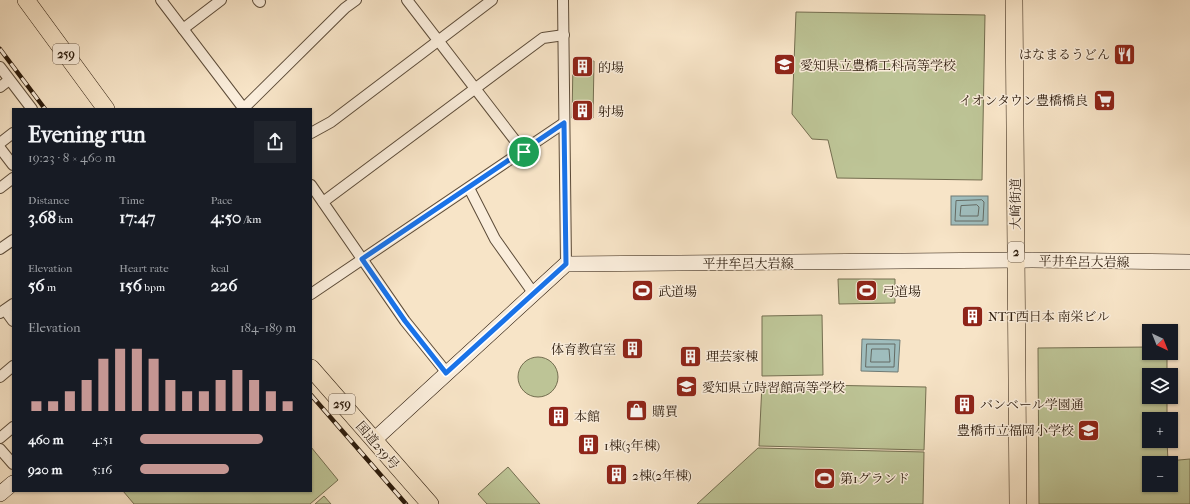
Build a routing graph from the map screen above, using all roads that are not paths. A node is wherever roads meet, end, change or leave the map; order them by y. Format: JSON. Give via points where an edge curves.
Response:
{"nodes":[{"id":1,"x":26,"y":0,"type":"edge"},
{"id":2,"x":161,"y":0,"type":"edge"},
{"id":3,"x":220,"y":0,"type":"edge"},
{"id":4,"x":356,"y":0,"type":"edge"},
{"id":5,"x":407,"y":0,"type":"edge"},
{"id":6,"x":492,"y":0,"type":"edge"},
{"id":7,"x":563,"y":0,"type":"edge"},
{"id":8,"x":1014,"y":0,"type":"edge"},
{"id":9,"x":183,"y":29,"type":"junction"},
{"id":10,"x":564,"y":35,"type":"junction"},
{"id":11,"x":438,"y":40,"type":"junction"},
{"id":12,"x":0,"y":67,"type":"edge"},
{"id":13,"x":9,"y":80,"type":"junction"},
{"id":14,"x":0,"y":87,"type":"edge"},
{"id":15,"x":475,"y":89,"type":"junction"},
{"id":16,"x":31,"y":108,"type":"edge"},
{"id":17,"x":105,"y":108,"type":"edge"},
{"id":18,"x":243,"y":108,"type":"edge"},
{"id":19,"x":245,"y":108,"type":"edge"},
{"id":20,"x":564,"y":123,"type":"junction"},
{"id":21,"x":312,"y":132,"type":"edge"},
{"id":22,"x":12,"y":134,"type":"edge"},
{"id":23,"x":1,"y":149,"type":"edge"},
{"id":24,"x":524,"y":152,"type":"junction"},
{"id":25,"x":12,"y":164,"type":"edge"},
{"id":26,"x":12,"y":179,"type":"edge"},
{"id":27,"x":312,"y":186,"type":"edge"},
{"id":28,"x":0,"y":188,"type":"edge"},
{"id":29,"x":469,"y":188,"type":"junction"},
{"id":30,"x":323,"y":202,"type":"junction"},
{"id":31,"x":12,"y":241,"type":"edge"},
{"id":32,"x":0,"y":249,"type":"edge"},
{"id":33,"x":362,"y":259,"type":"junction"},
{"id":34,"x":1016,"y":261,"type":"junction"},
{"id":35,"x":1190,"y":262,"type":"edge"},
{"id":36,"x":566,"y":264,"type":"junction"},
{"id":37,"x":312,"y":293,"type":"edge"},
{"id":38,"x":534,"y":294,"type":"junction"},
{"id":39,"x":6,"y":309,"type":"edge"},
{"id":40,"x":12,"y":319,"type":"edge"},
{"id":41,"x":12,"y":367,"type":"edge"},
{"id":42,"x":312,"y":369,"type":"edge"},
{"id":43,"x":446,"y":373,"type":"junction"},
{"id":44,"x":0,"y":377,"type":"edge"},
{"id":45,"x":12,"y":428,"type":"edge"},
{"id":46,"x":0,"y":438,"type":"edge"},
{"id":47,"x":374,"y":440,"type":"junction"},
{"id":48,"x":0,"y":449,"type":"edge"},
{"id":49,"x":12,"y":463,"type":"edge"},
{"id":50,"x":12,"y":484,"type":"edge"},
{"id":51,"x":0,"y":494,"type":"edge"},
{"id":52,"x":430,"y":504,"type":"edge"},
{"id":53,"x":1018,"y":504,"type":"edge"}],
"edges":[{"from":1,"to":17,"type":"main road","number":"259"},
{"from":2,"to":9,"type":"street"},
{"from":3,"to":9,"type":"street"},
{"from":4,"to":19,"type":"street"},
{"from":5,"to":11,"type":"street"},
{"from":6,"to":11,"type":"street"},
{"from":7,"to":10,"type":"street"},
{"from":8,"to":34,"type":"main road","name":"大崎街道","number":"2"},
{"from":9,"to":18,"type":"street"},
{"from":10,"to":15,"type":"street","via":[[543,38]]},
{"from":10,"to":20,"type":"street"},
{"from":11,"to":15,"type":"street"},
{"from":11,"to":21,"type":"street","via":[[331,122]]},
{"from":12,"to":13,"type":"street"},
{"from":13,"to":14,"type":"street"},
{"from":13,"to":16,"type":"street"},
{"from":15,"to":24,"type":"street"},
{"from":15,"to":30,"type":"street"},
{"from":20,"to":24,"type":"street"},
{"from":20,"to":36,"type":"street"},
{"from":22,"to":23,"type":"street"},
{"from":23,"to":25,"type":"street"},
{"from":24,"to":29,"type":"street"},
{"from":26,"to":28,"type":"street"},
{"from":27,"to":30,"type":"street"},
{"from":29,"to":33,"type":"street"},
{"from":29,"to":38,"type":"street","via":[[495,239]]},
{"from":30,"to":33,"type":"street"},
{"from":31,"to":32,"type":"street"},
{"from":33,"to":37,"type":"street"},
{"from":33,"to":43,"type":"street","via":[[405,321]]},
{"from":34,"to":35,"type":"main road","name":"平井牟呂大岩線"},
{"from":34,"to":36,"type":"main road","name":"平井牟呂大岩線"},
{"from":34,"to":53,"type":"main road","name":"大崎街道","number":"2"},
{"from":36,"to":38,"type":"main road"},
{"from":38,"to":43,"type":"main road"},
{"from":39,"to":40,"type":"street"},
{"from":41,"to":44,"type":"street"},
{"from":42,"to":47,"type":"main road","name":"国道259号","number":"259"},
{"from":43,"to":47,"type":"main road"},
{"from":45,"to":46,"type":"street"},
{"from":47,"to":52,"type":"main road","name":"国道259号","number":"259"},
{"from":48,"to":49,"type":"street"},
{"from":50,"to":51,"type":"main road"}]}
